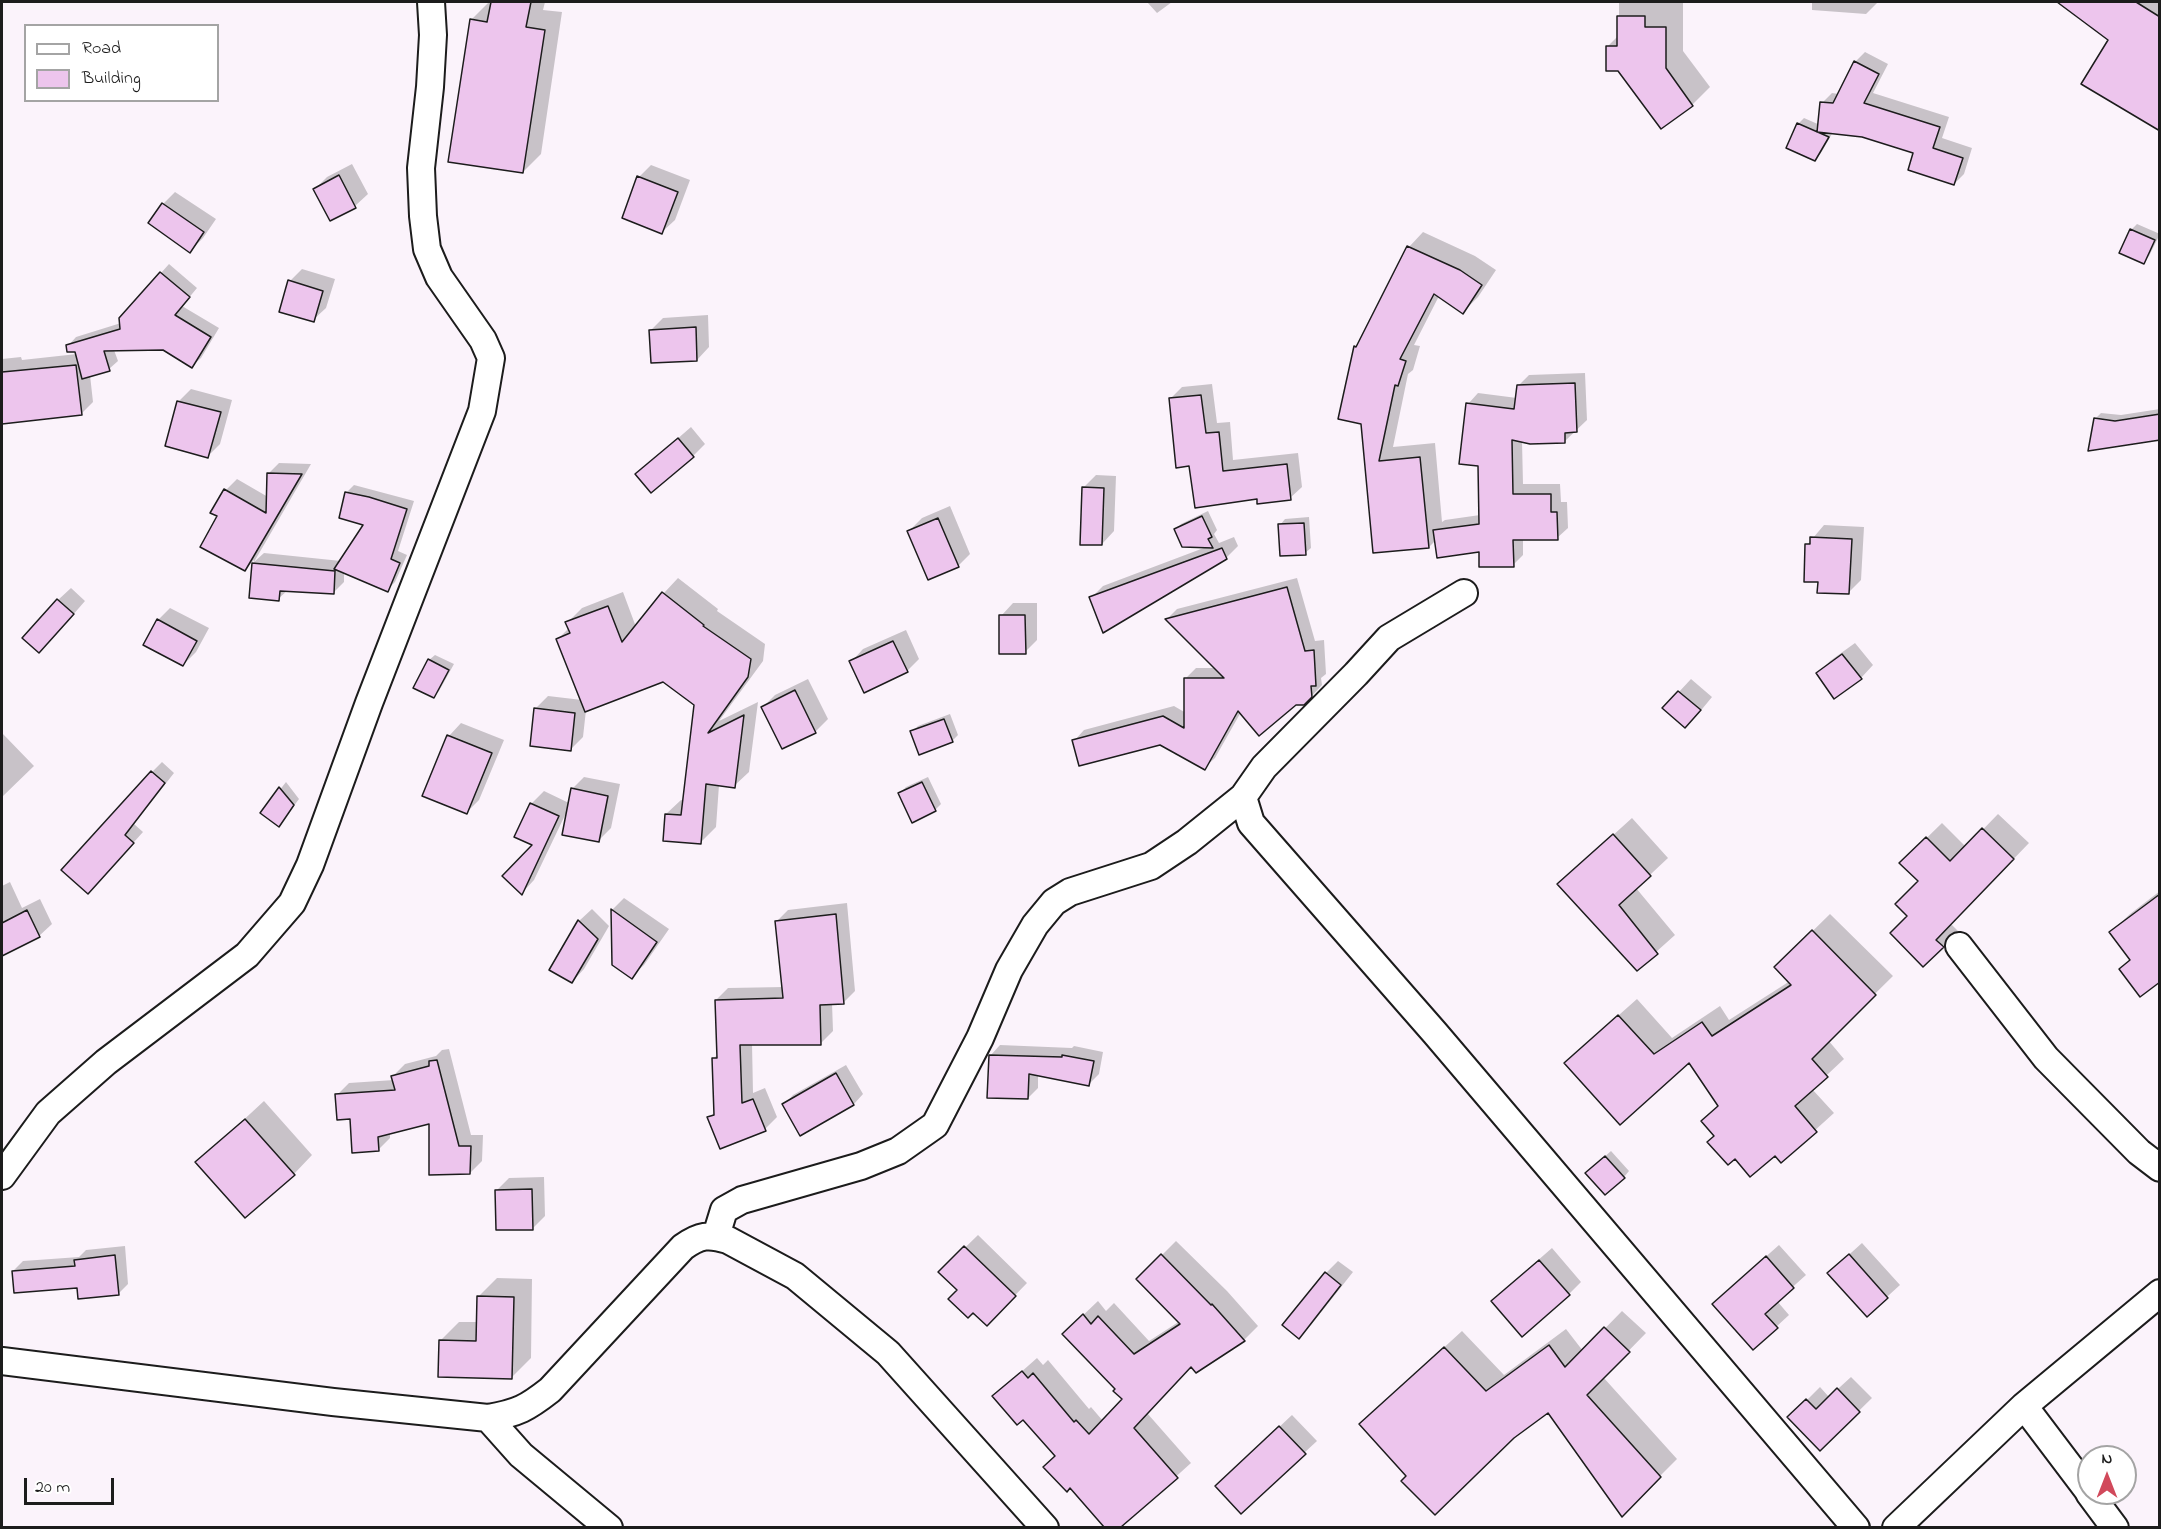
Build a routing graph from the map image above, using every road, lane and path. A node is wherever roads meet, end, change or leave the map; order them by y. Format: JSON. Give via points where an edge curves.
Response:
{"nodes":[{"id":1,"x":431,"y":2,"type":"edge"},
{"id":2,"x":1464,"y":593,"type":"dead end"},
{"id":3,"x":1243,"y":797,"type":"junction"},
{"id":4,"x":1959,"y":946,"type":"dead end"},
{"id":5,"x":2160,"y":1168,"type":"edge"},
{"id":6,"x":2,"y":1176,"type":"edge"},
{"id":7,"x":716,"y":1236,"type":"junction"},
{"id":8,"x":2160,"y":1293,"type":"edge"},
{"id":9,"x":2,"y":1361,"type":"edge"},
{"id":10,"x":2024,"y":1406,"type":"junction"},
{"id":11,"x":488,"y":1418,"type":"junction"},
{"id":12,"x":2077,"y":1477,"type":"edge"},
{"id":13,"x":2098,"y":1505,"type":"edge"},
{"id":14,"x":603,"y":1525,"type":"edge"},
{"id":15,"x":1045,"y":1527,"type":"edge"},
{"id":16,"x":1856,"y":1527,"type":"edge"},
{"id":17,"x":1896,"y":1527,"type":"edge"},
{"id":18,"x":2115,"y":1527,"type":"edge"}],
"edges":[{"from":1,"to":6,"type":"street","via":[[430,87],[421,168],[423,216],[428,249],[439,276],[491,358],[478,422],[310,865],[292,903],[247,955],[106,1062],[48,1113]]},
{"from":2,"to":3,"type":"street","via":[[1389,638],[1264,767]]},
{"from":3,"to":7,"type":"street","via":[[1151,866],[1070,892],[1054,902],[1035,925],[1009,970],[980,1038],[935,1125],[898,1151],[861,1166],[742,1200],[724,1210]]},
{"from":3,"to":16,"type":"street","via":[[1251,823]]},
{"from":4,"to":5,"type":"street","via":[[2046,1058],[2139,1152]]},
{"from":7,"to":11,"type":"street","via":[[702,1236],[683,1247],[534,1403],[513,1414]]},
{"from":7,"to":15,"type":"street","via":[[795,1276],[888,1353]]},
{"from":8,"to":10,"type":"street"},
{"from":9,"to":11,"type":"street"},
{"from":10,"to":12,"type":"street"},
{"from":10,"to":17,"type":"street"},
{"from":11,"to":14,"type":"street","via":[[521,1455]]},
{"from":13,"to":18,"type":"street"}]}
